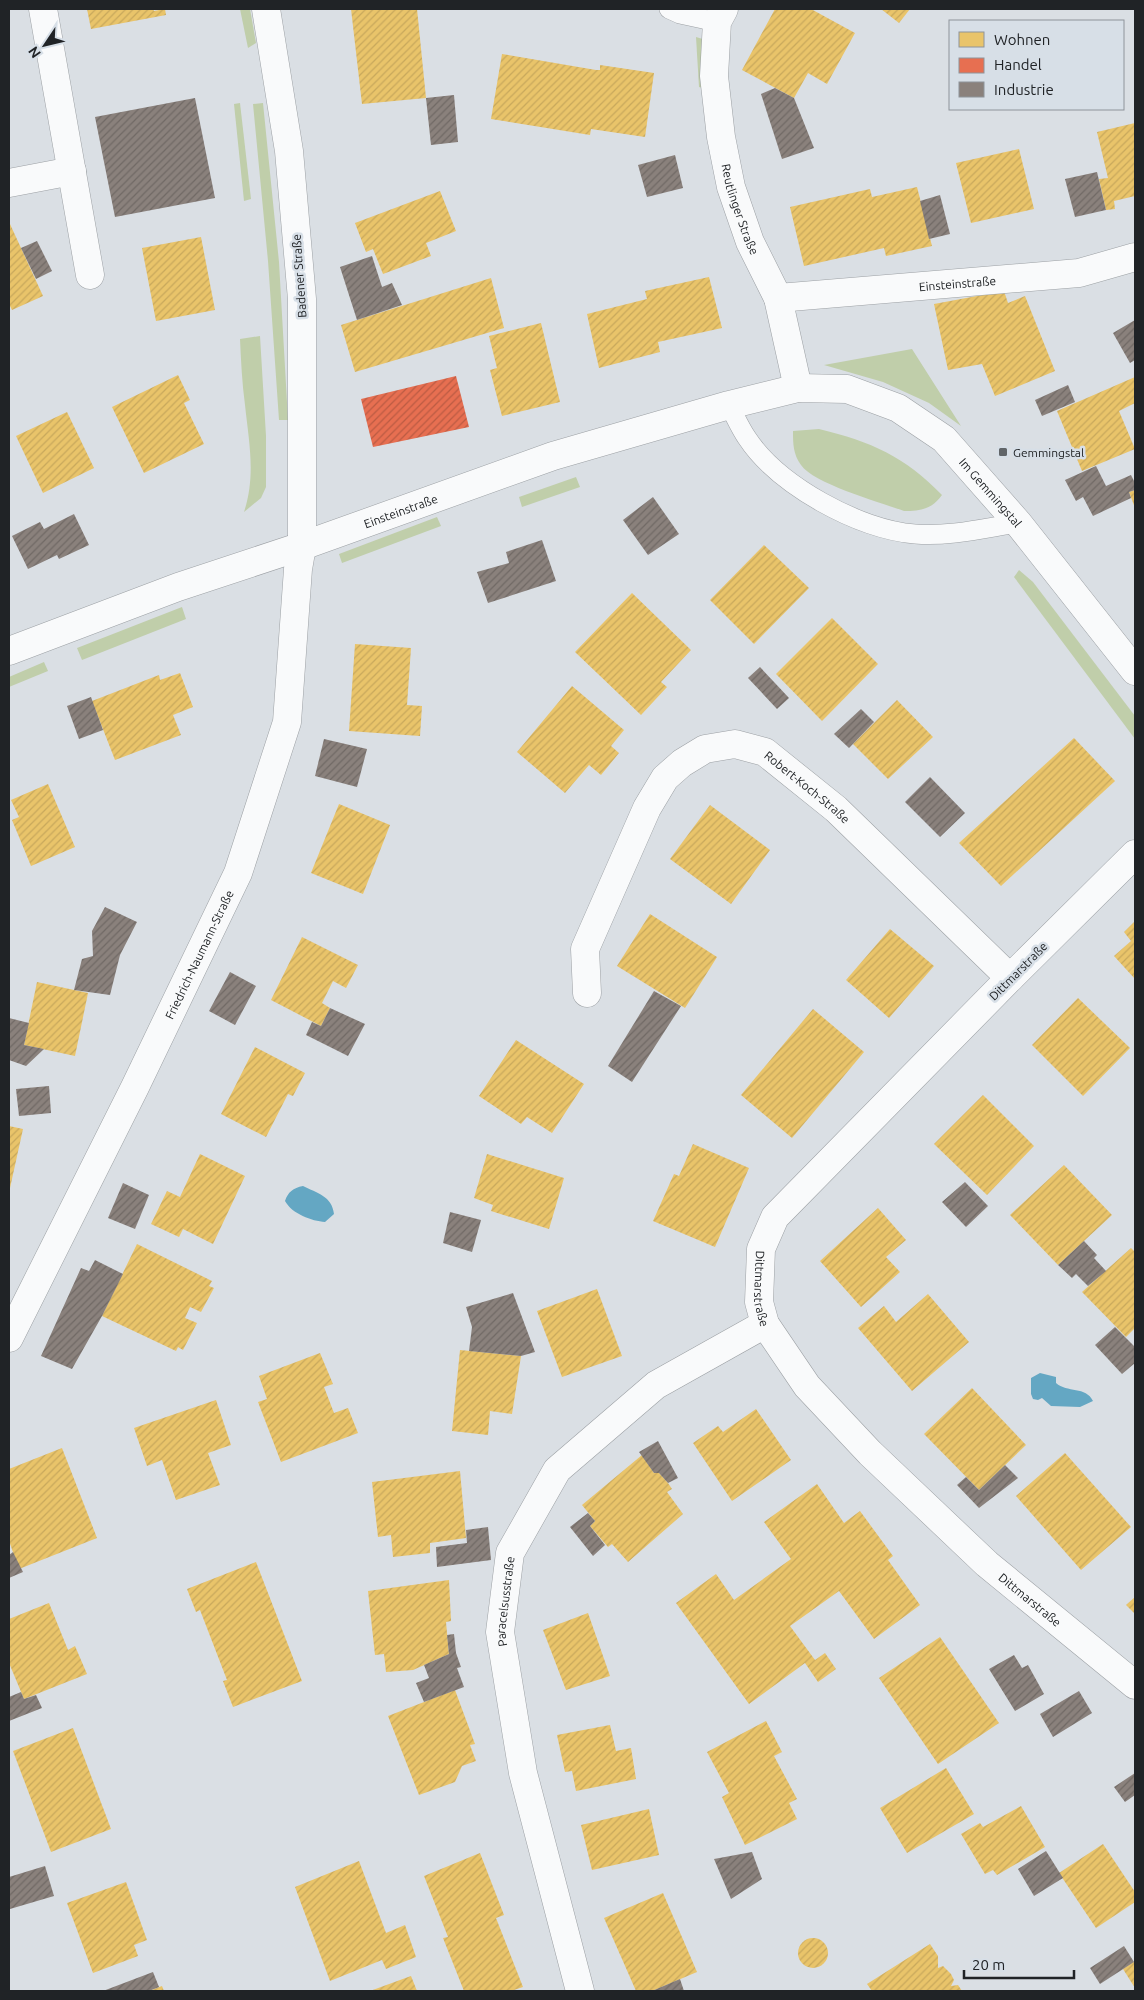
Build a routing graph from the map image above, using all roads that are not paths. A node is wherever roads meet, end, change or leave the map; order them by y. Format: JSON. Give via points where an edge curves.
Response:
{"nodes":[{"id":1,"x":43,"y":9,"type":"edge"},
{"id":2,"x":266,"y":9,"type":"edge"},
{"id":3,"x":669,"y":9,"type":"edge"},
{"id":4,"x":721,"y":16,"type":"edge"},
{"id":5,"x":72,"y":172,"type":"junction"},
{"id":6,"x":9,"y":183,"type":"edge"},
{"id":7,"x":1135,"y":257,"type":"edge"},
{"id":8,"x":90,"y":275,"type":"dead end"},
{"id":9,"x":778,"y":298,"type":"junction"},
{"id":10,"x":798,"y":388,"type":"junction"},
{"id":11,"x":729,"y":404,"type":"junction"},
{"id":12,"x":1018,"y":523,"type":"junction"},
{"id":13,"x":302,"y":546,"type":"junction"},
{"id":14,"x":9,"y":651,"type":"edge"},
{"id":15,"x":1135,"y":671,"type":"edge"},
{"id":16,"x":1135,"y":854,"type":"edge"},
{"id":17,"x":1010,"y":978,"type":"junction"},
{"id":18,"x":587,"y":993,"type":"dead end"},
{"id":19,"x":765,"y":1324,"type":"junction"},
{"id":20,"x":9,"y":1338,"type":"edge"},
{"id":21,"x":1135,"y":1686,"type":"edge"},
{"id":22,"x":580,"y":1991,"type":"edge"}],
"edges":[{"from":1,"to":5,"type":"street"},
{"from":2,"to":13,"type":"street","name":"Badener Straße","via":[[289,151],[302,299]]},
{"from":3,"to":4,"type":"lane","name":"Reutlinger Straße","via":[[680,14]]},
{"from":4,"to":9,"type":"street","name":"Reutlinger Straße","via":[[714,76],[731,187],[750,242]]},
{"from":5,"to":6,"type":"street"},
{"from":5,"to":8,"type":"street"},
{"from":7,"to":9,"type":"street","name":"Einsteinstraße","via":[[1079,273]]},
{"from":9,"to":10,"type":"street","name":"Reutlinger Straße"},
{"from":10,"to":11,"type":"street","name":"Einsteinstraße"},
{"from":10,"to":12,"type":"street","name":"Im Gemmingstal","via":[[847,389],[898,408],[944,439]]},
{"from":11,"to":12,"type":"lane","via":[[748,439],[779,474],[806,495],[880,528],[915,534],[943,534]]},
{"from":11,"to":13,"type":"street","name":"Einsteinstraße","via":[[553,456]]},
{"from":12,"to":15,"type":"street","name":"Im Gemmingstal"},
{"from":13,"to":14,"type":"street","name":"Einsteinstraße","via":[[178,587]]},
{"from":13,"to":20,"type":"street","name":"Friedrich-Naumann-Straße","via":[[287,722],[238,873]]},
{"from":16,"to":17,"type":"street","name":"Dittmarstraße"},
{"from":17,"to":18,"type":"street","name":"Robert-Koch-Straße","via":[[836,809],[765,752],[735,744],[705,749],[682,763],[665,778],[646,808],[585,948]]},
{"from":17,"to":19,"type":"street","name":"Dittmarstraße","via":[[776,1218],[761,1249],[759,1302]]},
{"from":19,"to":21,"type":"street","name":"Dittmarstraße","via":[[807,1386],[870,1453],[987,1564]]},
{"from":19,"to":22,"type":"street","name":"Paracelsusstraße","via":[[656,1385],[557,1470],[510,1553],[500,1632],[524,1773]]}]}
